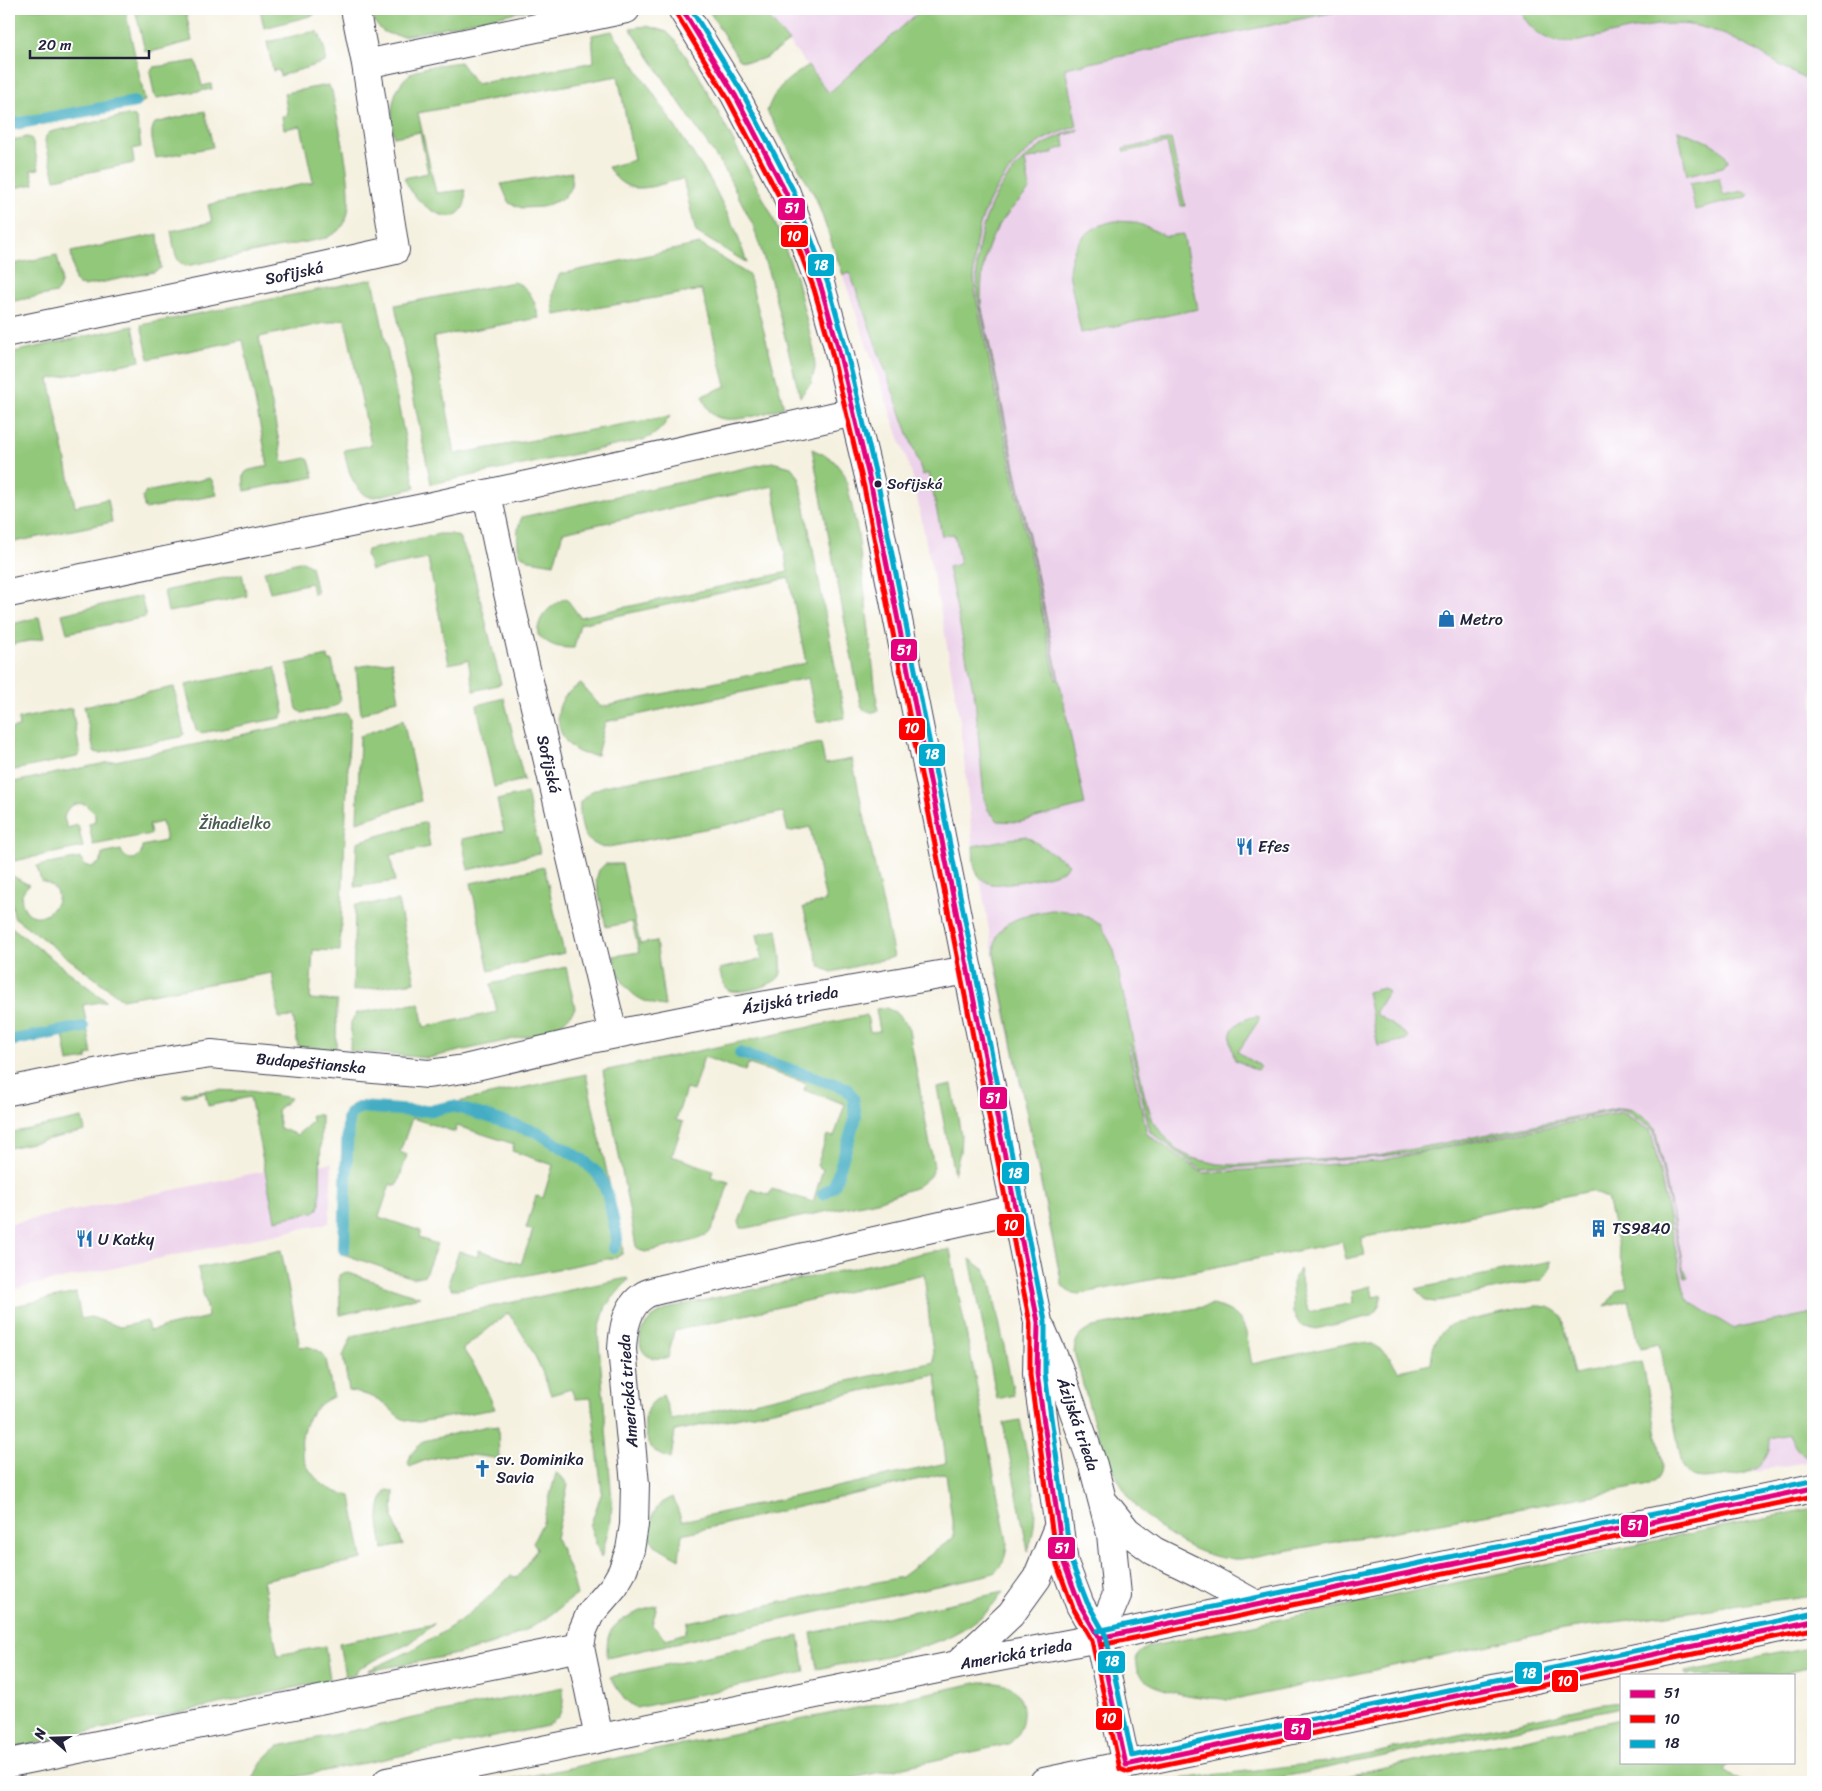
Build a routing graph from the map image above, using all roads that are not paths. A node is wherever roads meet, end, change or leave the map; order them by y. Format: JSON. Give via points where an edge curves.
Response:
{"nodes":[{"id":1,"x":356,"y":9,"type":"edge"},
{"id":2,"x":626,"y":9,"type":"edge"},
{"id":3,"x":682,"y":9,"type":"edge"},
{"id":4,"x":366,"y":64,"type":"junction"},
{"id":5,"x":9,"y":332,"type":"edge"},
{"id":6,"x":854,"y":412,"type":"junction"},
{"id":7,"x":486,"y":494,"type":"junction"},
{"id":8,"x":9,"y":593,"type":"edge"},
{"id":9,"x":968,"y":970,"type":"junction"},
{"id":10,"x":613,"y":1034,"type":"junction"},
{"id":11,"x":9,"y":1091,"type":"edge"},
{"id":12,"x":1016,"y":1209,"type":"junction"},
{"id":13,"x":1038,"y":1322,"type":"junction"},
{"id":14,"x":1813,"y":1488,"type":"edge"},
{"id":15,"x":1102,"y":1500,"type":"junction"},
{"id":16,"x":1058,"y":1527,"type":"junction"},
{"id":17,"x":1255,"y":1604,"type":"junction"},
{"id":18,"x":1813,"y":1621,"type":"edge"},
{"id":19,"x":1099,"y":1638,"type":"junction"},
{"id":20,"x":580,"y":1647,"type":"junction"},
{"id":21,"x":957,"y":1664,"type":"junction"},
{"id":22,"x":599,"y":1738,"type":"junction"},
{"id":23,"x":9,"y":1763,"type":"edge"},
{"id":24,"x":1126,"y":1765,"type":"junction"},
{"id":25,"x":387,"y":1782,"type":"edge"},
{"id":26,"x":1044,"y":1782,"type":"edge"}],
"edges":[{"from":1,"to":4,"type":"street","name":"Sofijská"},
{"from":2,"to":4,"type":"street"},
{"from":3,"to":6,"type":"street","name":"Ázijská trieda","via":[[735,95],[786,193],[821,287]]},
{"from":4,"to":5,"type":"street","name":"Sofijská","via":[[395,250]]},
{"from":6,"to":7,"type":"street"},
{"from":6,"to":9,"type":"street","name":"Ázijská trieda"},
{"from":7,"to":8,"type":"street"},
{"from":7,"to":10,"type":"street","name":"Sofijská"},
{"from":9,"to":10,"type":"street","name":"Ázijská trieda"},
{"from":9,"to":12,"type":"street","name":"Ázijská trieda"},
{"from":10,"to":11,"type":"street","name":"Budapeštianska","via":[[464,1069],[428,1074],[211,1054],[124,1067]]},
{"from":12,"to":13,"type":"street","name":"Ázijská trieda"},
{"from":12,"to":20,"type":"street","name":"Americká trieda","via":[[662,1289],[643,1296],[629,1314],[623,1329],[622,1349],[635,1484],[630,1550],[614,1586],[590,1614]]},
{"from":13,"to":15,"type":"street","name":"Ázijská trieda","via":[[1058,1367]]},
{"from":13,"to":16,"type":"street","name":"Ázijská trieda","via":[[1037,1374]]},
{"from":14,"to":17,"type":"street","name":"Americká trieda"},
{"from":15,"to":17,"type":"street","name":"Ázijská trieda","via":[[1127,1531],[1154,1551]]},
{"from":15,"to":19,"type":"street","name":"Ázijská trieda","via":[[1111,1534],[1117,1595]]},
{"from":16,"to":19,"type":"street","name":"Ázijská trieda","via":[[1064,1563],[1080,1605]]},
{"from":16,"to":21,"type":"street","via":[[1036,1578],[1011,1614]]},
{"from":17,"to":19,"type":"street","name":"Americká trieda"},
{"from":18,"to":24,"type":"street"},
{"from":19,"to":21,"type":"street","name":"Americká trieda"},
{"from":19,"to":24,"type":"street","name":"Ázijská trieda"},
{"from":20,"to":22,"type":"street","name":"Americká trieda"},
{"from":20,"to":23,"type":"street"},
{"from":21,"to":22,"type":"street","name":"Americká trieda"},
{"from":22,"to":25,"type":"street","name":"Americká trieda"},
{"from":24,"to":26,"type":"street"}]}
